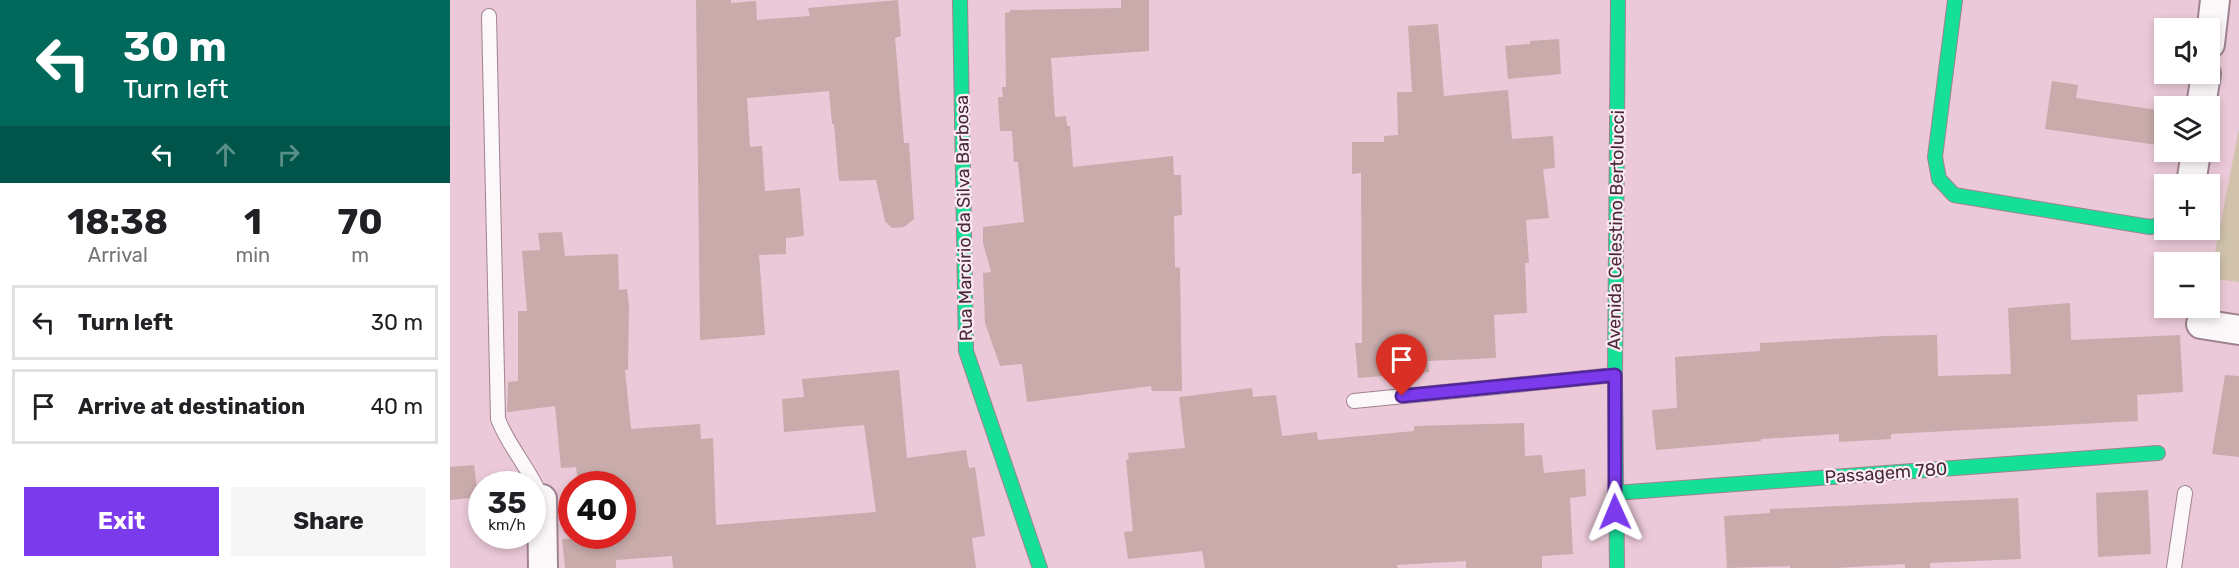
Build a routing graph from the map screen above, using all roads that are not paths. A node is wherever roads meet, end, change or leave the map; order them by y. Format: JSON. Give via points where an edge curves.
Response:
{"nodes":[{"id":1,"x":960,"y":0,"type":"edge"},
{"id":2,"x":1618,"y":0,"type":"edge"},
{"id":3,"x":1955,"y":0,"type":"edge"},
{"id":4,"x":2215,"y":0,"type":"edge"},
{"id":5,"x":489,"y":16,"type":"dead end"},
{"id":6,"x":2213,"y":18,"type":"edge"},
{"id":7,"x":2154,"y":227,"type":"edge"},
{"id":8,"x":2201,"y":324,"type":"dead end"},
{"id":9,"x":2239,"y":330,"type":"edge"},
{"id":10,"x":1615,"y":375,"type":"junction"},
{"id":11,"x":1354,"y":401,"type":"dead end"},
{"id":12,"x":2158,"y":453,"type":"dead end"},
{"id":13,"x":529,"y":471,"type":"edge"},
{"id":14,"x":1615,"y":493,"type":"junction"},
{"id":15,"x":2185,"y":493,"type":"dead end"},
{"id":16,"x":543,"y":549,"type":"edge"},
{"id":17,"x":543,"y":568,"type":"edge"},
{"id":18,"x":1040,"y":568,"type":"edge"},
{"id":19,"x":1617,"y":568,"type":"edge"},
{"id":20,"x":2174,"y":568,"type":"edge"}],
"edges":[{"from":1,"to":18,"type":"street","name":"Rua Marcírio da Silva Barbosa","via":[[966,351]]},
{"from":2,"to":10,"type":"street","name":"Avenida Celestino Bertolucci"},
{"from":3,"to":7,"type":"street","via":[[1935,157],[1938,179],[1954,195]]},
{"from":4,"to":6,"type":"street"},
{"from":5,"to":13,"type":"lane","via":[[498,419]]},
{"from":8,"to":9,"type":"street"},
{"from":10,"to":11,"type":"lane"},
{"from":10,"to":14,"type":"street","name":"Avenida Celestino Bertolucci"},
{"from":12,"to":14,"type":"street","name":"Passagem 780"},
{"from":14,"to":19,"type":"street","name":"Avenida Celestino Bertolucci"},
{"from":15,"to":20,"type":"lane"},
{"from":16,"to":17,"type":"street"}]}
